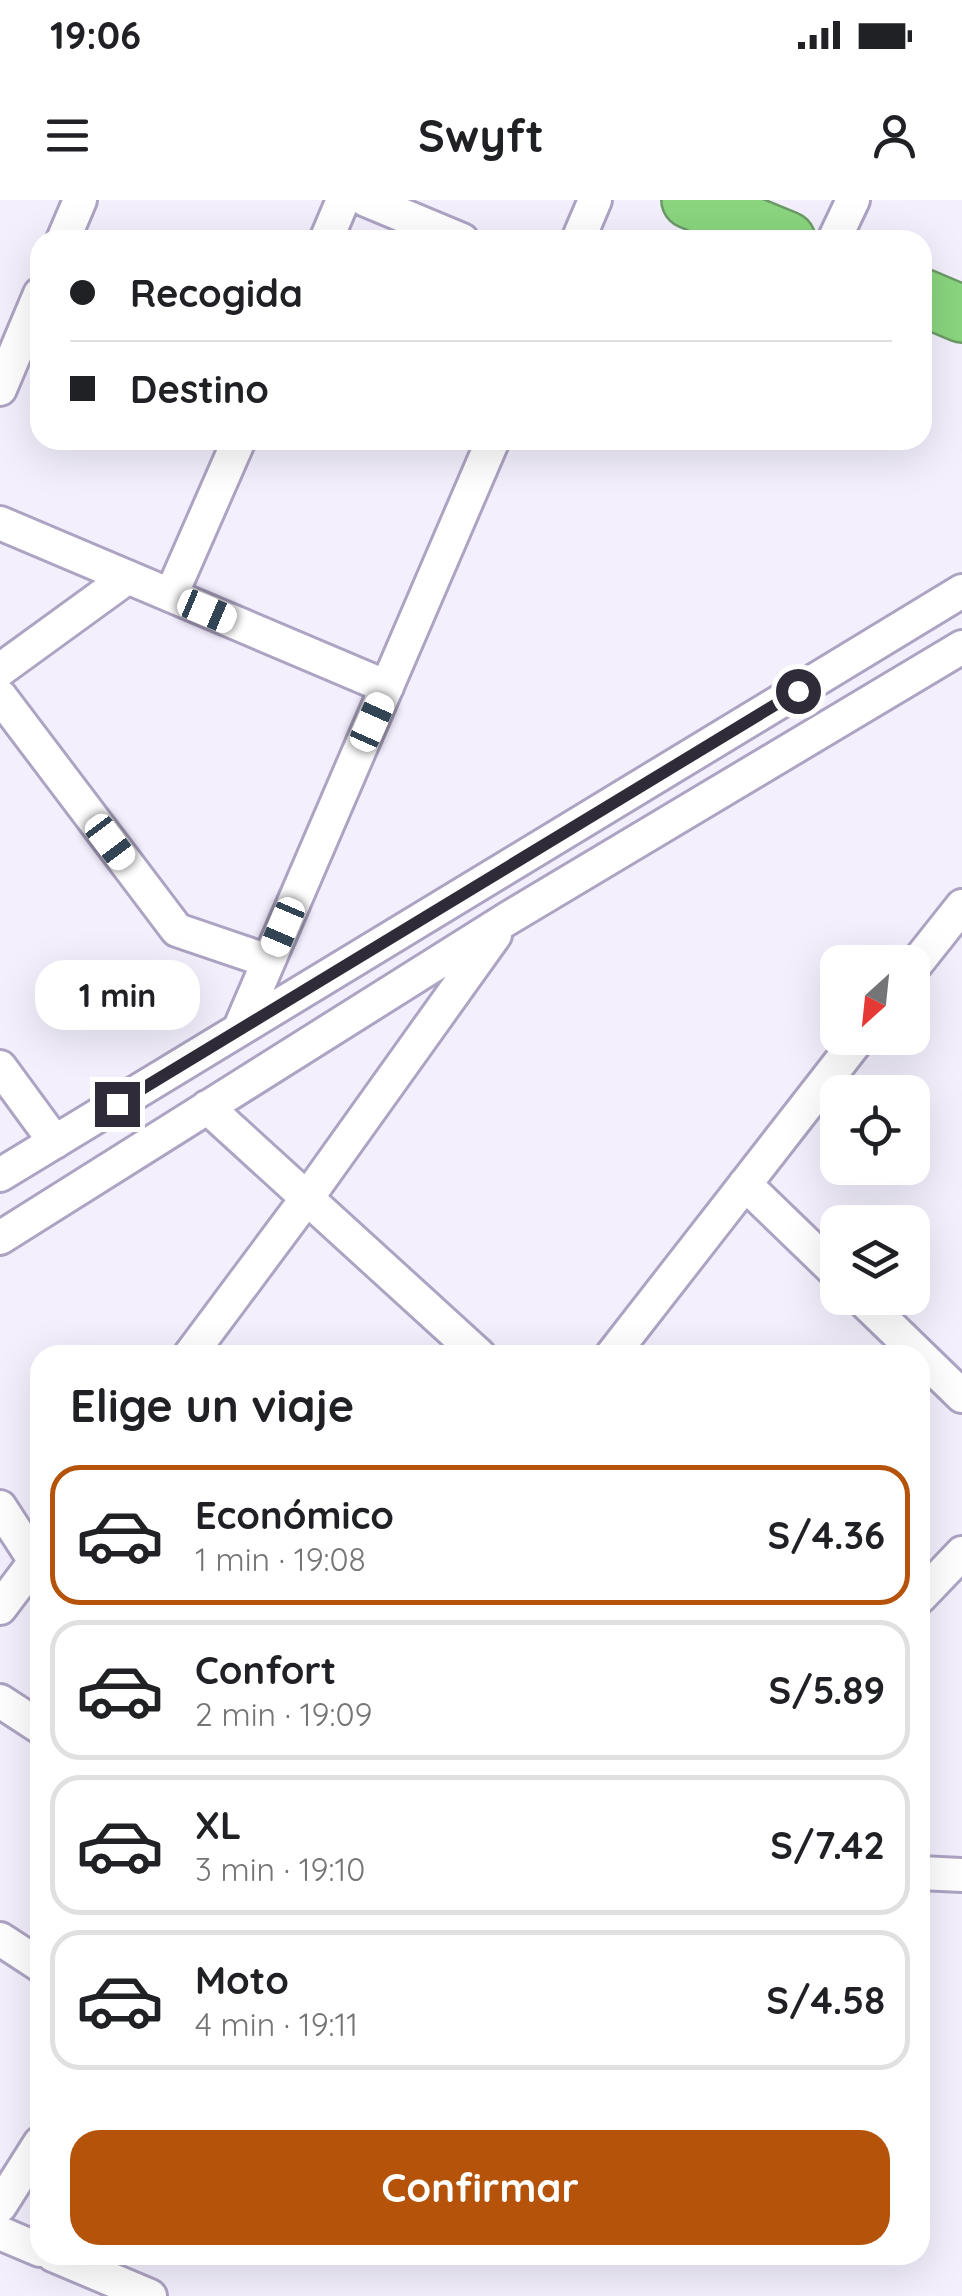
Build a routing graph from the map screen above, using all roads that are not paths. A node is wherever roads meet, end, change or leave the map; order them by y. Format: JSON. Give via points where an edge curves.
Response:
{"nodes":[{"id":1,"x":80,"y":200,"type":"edge"},
{"id":2,"x":343,"y":200,"type":"edge"},
{"id":3,"x":366,"y":200,"type":"edge"},
{"id":4,"x":595,"y":200,"type":"edge"},
{"id":5,"x":690,"y":200,"type":"edge"},
{"id":6,"x":853,"y":200,"type":"edge"},
{"id":7,"x":67,"y":230,"type":"edge"},
{"id":8,"x":330,"y":230,"type":"edge"},
{"id":9,"x":438,"y":230,"type":"edge"},
{"id":10,"x":582,"y":230,"type":"edge"},
{"id":11,"x":763,"y":230,"type":"edge"},
{"id":12,"x":839,"y":230,"type":"edge"},
{"id":13,"x":932,"y":301,"type":"edge"},
{"id":14,"x":962,"y":314,"type":"edge"},
{"id":15,"x":30,"y":318,"type":"edge"},
{"id":16,"x":0,"y":390,"type":"edge"},
{"id":17,"x":235,"y":450,"type":"edge"},
{"id":18,"x":488,"y":450,"type":"edge"},
{"id":19,"x":0,"y":523,"type":"edge"},
{"id":20,"x":128,"y":577,"type":"junction"},
{"id":21,"x":962,"y":592,"type":"edge"},
{"id":22,"x":171,"y":596,"type":"junction"},
{"id":23,"x":962,"y":646,"type":"edge"},
{"id":24,"x":0,"y":670,"type":"edge"},
{"id":25,"x":387,"y":688,"type":"junction"},
{"id":26,"x":0,"y":696,"type":"edge"},
{"id":27,"x":962,"y":906,"type":"edge"},
{"id":28,"x":507,"y":919,"type":"junction"},
{"id":29,"x":930,"y":947,"type":"edge"},
{"id":30,"x":268,"y":961,"type":"junction"},
{"id":31,"x":240,"y":1030,"type":"junction"},
{"id":32,"x":847,"y":1055,"type":"edge"},
{"id":33,"x":0,"y":1067,"type":"edge"},
{"id":34,"x":207,"y":1108,"type":"junction"},
{"id":35,"x":56,"y":1142,"type":"junction"},
{"id":36,"x":0,"y":1176,"type":"edge"},
{"id":37,"x":745,"y":1184,"type":"junction"},
{"id":38,"x":307,"y":1198,"type":"junction"},
{"id":39,"x":0,"y":1238,"type":"edge"},
{"id":40,"x":820,"y":1257,"type":"edge"},
{"id":41,"x":879,"y":1315,"type":"edge"},
{"id":42,"x":197,"y":1345,"type":"edge"},
{"id":43,"x":468,"y":1345,"type":"edge"},
{"id":44,"x":620,"y":1345,"type":"edge"},
{"id":45,"x":909,"y":1345,"type":"edge"},
{"id":46,"x":930,"y":1365,"type":"edge"},
{"id":47,"x":962,"y":1396,"type":"edge"},
{"id":48,"x":0,"y":1507,"type":"edge"},
{"id":49,"x":30,"y":1547,"type":"edge"},
{"id":50,"x":962,"y":1553,"type":"edge"},
{"id":51,"x":30,"y":1569,"type":"edge"},
{"id":52,"x":930,"y":1587,"type":"edge"},
{"id":53,"x":0,"y":1608,"type":"edge"},
{"id":54,"x":0,"y":1701,"type":"edge"},
{"id":55,"x":30,"y":1720,"type":"edge"},
{"id":56,"x":930,"y":1873,"type":"edge"},
{"id":57,"x":962,"y":1875,"type":"edge"},
{"id":58,"x":0,"y":1940,"type":"edge"},
{"id":59,"x":30,"y":1959,"type":"edge"},
{"id":60,"x":30,"y":2159,"type":"edge"},
{"id":61,"x":0,"y":2206,"type":"edge"},
{"id":62,"x":0,"y":2232,"type":"edge"},
{"id":63,"x":30,"y":2246,"type":"edge"},
{"id":64,"x":77,"y":2265,"type":"edge"},
{"id":65,"x":150,"y":2296,"type":"edge"}],
"edges":[{"from":1,"to":7,"type":"street"},
{"from":2,"to":8,"type":"street"},
{"from":3,"to":9,"type":"street"},
{"from":4,"to":10,"type":"street"},
{"from":5,"to":11,"type":"highway"},
{"from":6,"to":12,"type":"street"},
{"from":13,"to":14,"type":"highway"},
{"from":15,"to":16,"type":"street"},
{"from":17,"to":22,"type":"street"},
{"from":18,"to":25,"type":"street"},
{"from":19,"to":20,"type":"street"},
{"from":20,"to":22,"type":"street"},
{"from":20,"to":24,"type":"street"},
{"from":21,"to":31,"type":"street"},
{"from":22,"to":25,"type":"street"},
{"from":23,"to":28,"type":"street"},
{"from":25,"to":30,"type":"street"},
{"from":26,"to":30,"type":"street","via":[[177,930]]},
{"from":27,"to":29,"type":"street"},
{"from":28,"to":34,"type":"street"},
{"from":28,"to":38,"type":"street"},
{"from":30,"to":31,"type":"street"},
{"from":31,"to":35,"type":"street"},
{"from":32,"to":37,"type":"street"},
{"from":33,"to":35,"type":"street"},
{"from":34,"to":38,"type":"street"},
{"from":34,"to":39,"type":"street"},
{"from":35,"to":36,"type":"street"},
{"from":37,"to":40,"type":"street"},
{"from":37,"to":44,"type":"street"},
{"from":38,"to":42,"type":"street"},
{"from":38,"to":43,"type":"street"},
{"from":41,"to":45,"type":"street"},
{"from":46,"to":47,"type":"street"},
{"from":48,"to":49,"type":"street"},
{"from":50,"to":52,"type":"street"},
{"from":51,"to":53,"type":"street"},
{"from":54,"to":55,"type":"street"},
{"from":56,"to":57,"type":"street"},
{"from":58,"to":59,"type":"street"},
{"from":60,"to":61,"type":"street"},
{"from":62,"to":63,"type":"street"},
{"from":64,"to":65,"type":"street"}]}
